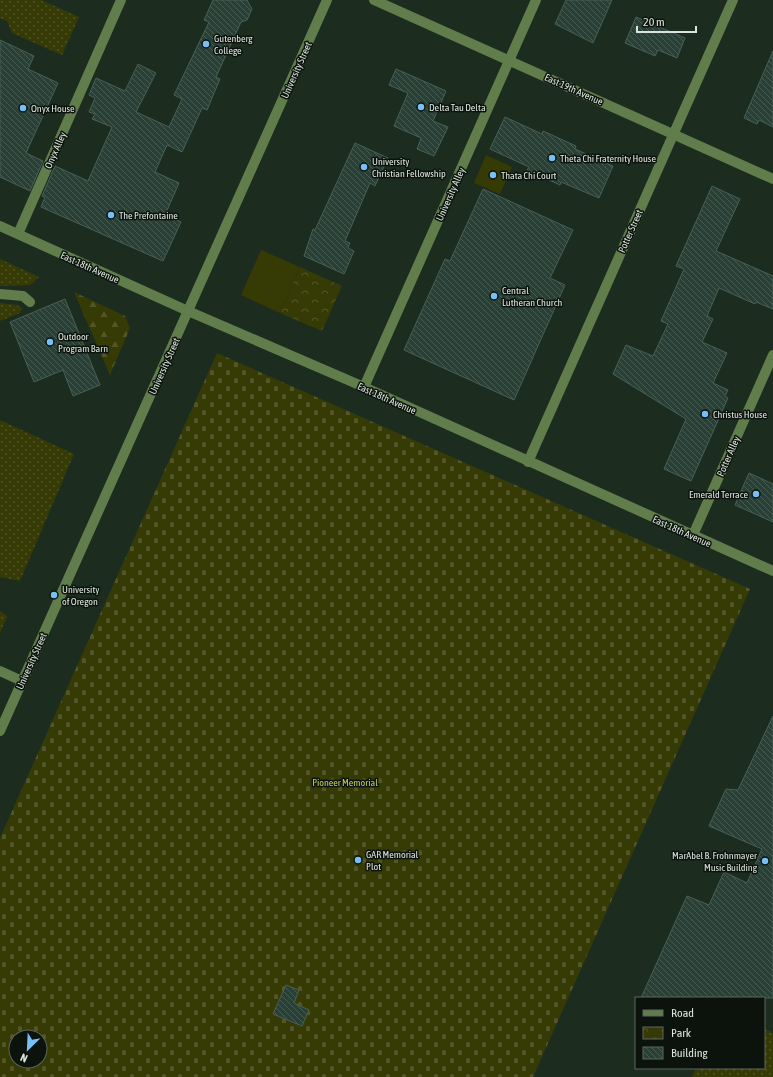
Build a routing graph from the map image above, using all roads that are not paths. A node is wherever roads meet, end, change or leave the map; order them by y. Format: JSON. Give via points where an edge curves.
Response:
{"nodes":[{"id":1,"x":121,"y":0,"type":"edge"},
{"id":2,"x":327,"y":0,"type":"edge"},
{"id":3,"x":374,"y":0,"type":"edge"},
{"id":4,"x":536,"y":0,"type":"edge"},
{"id":5,"x":733,"y":0,"type":"edge"},
{"id":6,"x":509,"y":60,"type":"junction"},
{"id":7,"x":673,"y":134,"type":"junction"},
{"id":8,"x":773,"y":179,"type":"edge"},
{"id":9,"x":0,"y":226,"type":"edge"},
{"id":10,"x":18,"y":234,"type":"junction"},
{"id":11,"x":0,"y":294,"type":"edge"},
{"id":12,"x":30,"y":302,"type":"dead end"},
{"id":13,"x":188,"y":311,"type":"junction"},
{"id":14,"x":773,"y":355,"type":"edge"},
{"id":15,"x":364,"y":387,"type":"junction"},
{"id":16,"x":528,"y":462,"type":"junction"},
{"id":17,"x":693,"y":535,"type":"junction"},
{"id":18,"x":773,"y":571,"type":"edge"},
{"id":19,"x":0,"y":671,"type":"edge"},
{"id":20,"x":22,"y":681,"type":"junction"},
{"id":21,"x":0,"y":731,"type":"edge"}],
"edges":[{"from":1,"to":10,"type":"street","name":"Onyx Alley"},
{"from":2,"to":13,"type":"street","name":"University Street"},
{"from":3,"to":6,"type":"street","name":"East 19th Avenue"},
{"from":4,"to":6,"type":"street","name":"University Alley"},
{"from":5,"to":7,"type":"street","name":"Potter Street"},
{"from":6,"to":7,"type":"street","name":"East 19th Avenue"},
{"from":6,"to":15,"type":"street","name":"University Alley"},
{"from":7,"to":8,"type":"street","name":"East 19th Avenue"},
{"from":7,"to":16,"type":"street","name":"Potter Street"},
{"from":9,"to":10,"type":"street","name":"East 18th Avenue"},
{"from":10,"to":13,"type":"street","name":"East 18th Avenue"},
{"from":11,"to":12,"type":"street","via":[[23,296]]},
{"from":13,"to":15,"type":"street","name":"East 18th Avenue"},
{"from":13,"to":20,"type":"street","name":"University Street"},
{"from":14,"to":17,"type":"street","name":"Potter Alley"},
{"from":15,"to":16,"type":"street","name":"East 18th Avenue"},
{"from":16,"to":17,"type":"street","name":"East 18th Avenue"},
{"from":17,"to":18,"type":"street","name":"East 18th Avenue"},
{"from":19,"to":20,"type":"street"},
{"from":20,"to":21,"type":"street","name":"University Street"}]}
